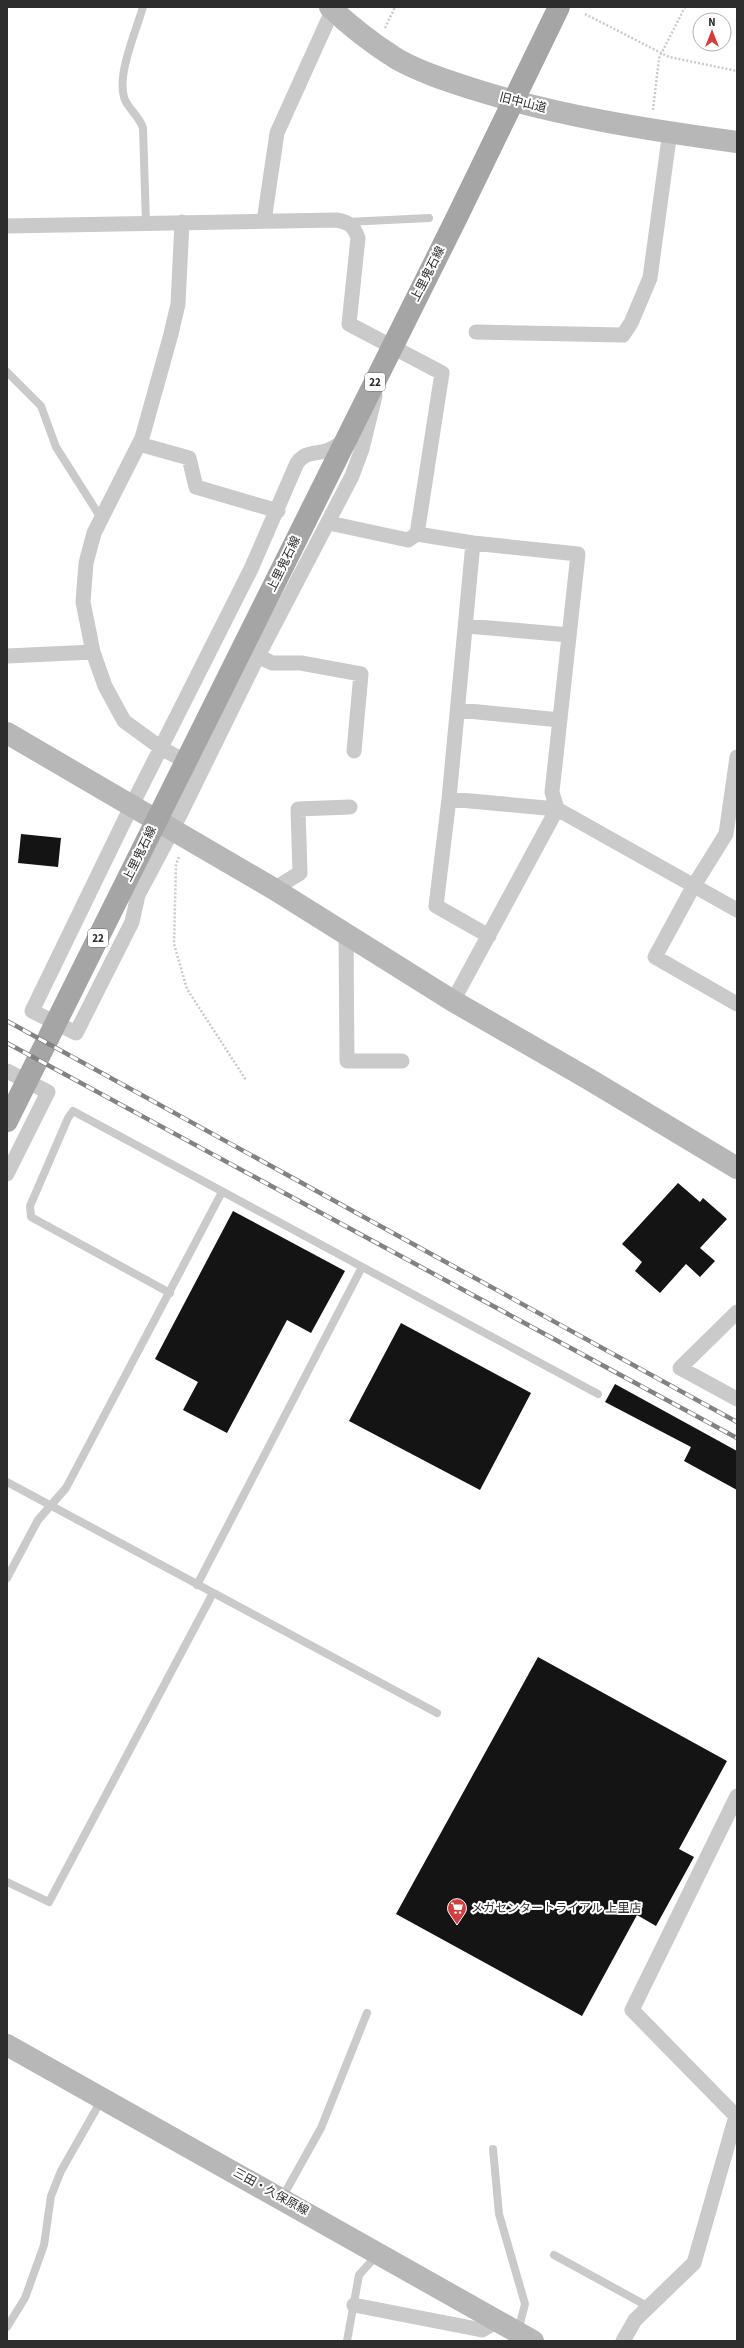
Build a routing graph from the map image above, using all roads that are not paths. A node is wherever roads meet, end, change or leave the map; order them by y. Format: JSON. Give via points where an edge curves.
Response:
{"nodes":[{"id":1,"x":142,"y":7,"type":"edge"},
{"id":2,"x":559,"y":7,"type":"edge"},
{"id":3,"x":332,"y":8,"type":"edge"},
{"id":4,"x":514,"y":102,"type":"junction"},
{"id":5,"x":670,"y":131,"type":"junction"},
{"id":6,"x":737,"y":142,"type":"edge"},
{"id":7,"x":429,"y":218,"type":"dead end"},
{"id":8,"x":264,"y":221,"type":"junction"},
{"id":9,"x":182,"y":222,"type":"junction"},
{"id":10,"x":347,"y":222,"type":"junction"},
{"id":11,"x":146,"y":223,"type":"junction"},
{"id":12,"x":7,"y":226,"type":"edge"},
{"id":13,"x":476,"y":332,"type":"dead end"},
{"id":14,"x":392,"y":347,"type":"junction"},
{"id":15,"x":382,"y":368,"type":"junction"},
{"id":16,"x":7,"y":372,"type":"edge"},
{"id":17,"x":346,"y":441,"type":"junction"},
{"id":18,"x":139,"y":444,"type":"junction"},
{"id":19,"x":278,"y":511,"type":"junction"},
{"id":20,"x":101,"y":518,"type":"junction"},
{"id":21,"x":329,"y":523,"type":"junction"},
{"id":22,"x":417,"y":534,"type":"junction"},
{"id":23,"x":473,"y":543,"type":"junction"},
{"id":24,"x":466,"y":626,"type":"junction"},
{"id":25,"x":570,"y":635,"type":"junction"},
{"id":26,"x":93,"y":652,"type":"junction"},
{"id":27,"x":7,"y":656,"type":"edge"},
{"id":28,"x":258,"y":656,"type":"junction"},
{"id":29,"x":458,"y":710,"type":"junction"},
{"id":30,"x":560,"y":720,"type":"junction"},
{"id":31,"x":7,"y":733,"type":"edge"},
{"id":32,"x":161,"y":748,"type":"junction"},
{"id":33,"x":354,"y":751,"type":"dead end"},
{"id":34,"x":737,"y":757,"type":"edge"},
{"id":35,"x":195,"y":763,"type":"junction"},
{"id":36,"x":449,"y":799,"type":"junction"},
{"id":37,"x":130,"y":807,"type":"junction"},
{"id":38,"x":350,"y":807,"type":"dead end"},
{"id":39,"x":557,"y":809,"type":"junction"},
{"id":40,"x":180,"y":836,"type":"junction"},
{"id":41,"x":693,"y":887,"type":"junction"},
{"id":42,"x":274,"y":889,"type":"junction"},
{"id":43,"x":737,"y":910,"type":"edge"},
{"id":44,"x":346,"y":934,"type":"junction"},
{"id":45,"x":489,"y":936,"type":"junction"},
{"id":46,"x":453,"y":1001,"type":"junction"},
{"id":47,"x":737,"y":1004,"type":"edge"},
{"id":48,"x":402,"y":1060,"type":"dead end"},
{"id":49,"x":7,"y":1071,"type":"edge"},
{"id":50,"x":7,"y":1121,"type":"edge"},
{"id":51,"x":737,"y":1168,"type":"edge"},
{"id":52,"x":7,"y":1174,"type":"edge"},
{"id":53,"x":222,"y":1192,"type":"junction"},
{"id":54,"x":362,"y":1268,"type":"junction"},
{"id":55,"x":170,"y":1293,"type":"junction"},
{"id":56,"x":737,"y":1312,"type":"edge"},
{"id":57,"x":598,"y":1394,"type":"dead end"},
{"id":58,"x":737,"y":1399,"type":"edge"},
{"id":59,"x":7,"y":1482,"type":"edge"},
{"id":60,"x":50,"y":1506,"type":"junction"},
{"id":61,"x":7,"y":1578,"type":"edge"},
{"id":62,"x":197,"y":1585,"type":"junction"},
{"id":63,"x":212,"y":1593,"type":"junction"},
{"id":64,"x":437,"y":1713,"type":"dead end"},
{"id":65,"x":737,"y":1796,"type":"edge"},
{"id":66,"x":7,"y":1882,"type":"edge"},
{"id":67,"x":367,"y":2013,"type":"dead end"},
{"id":68,"x":7,"y":2045,"type":"edge"},
{"id":69,"x":102,"y":2098,"type":"junction"},
{"id":70,"x":736,"y":2117,"type":"edge"},
{"id":71,"x":493,"y":2149,"type":"dead end"},
{"id":72,"x":282,"y":2199,"type":"junction"},
{"id":73,"x":379,"y":2253,"type":"junction"},
{"id":74,"x":554,"y":2256,"type":"dead end"},
{"id":75,"x":354,"y":2305,"type":"junction"},
{"id":76,"x":648,"y":2307,"type":"junction"},
{"id":77,"x":498,"y":2320,"type":"junction"},
{"id":78,"x":7,"y":2327,"type":"edge"},
{"id":79,"x":526,"y":2337,"type":"edge"},
{"id":80,"x":347,"y":2341,"type":"edge"},
{"id":81,"x":623,"y":2341,"type":"edge"}],
"edges":[{"from":1,"to":11,"type":"lane","via":[[125,66],[123,83],[124,98],[140,118],[144,128]]},
{"from":2,"to":4,"type":"main road","name":"上里鬼石線","number":"22"},
{"from":3,"to":4,"type":"street","name":"旧中山道","via":[[353,28],[398,59],[448,81]]},
{"from":3,"to":8,"type":"street","via":[[277,133]]},
{"from":4,"to":5,"type":"street","name":"旧中山道"},
{"from":4,"to":14,"type":"main road","name":"上里鬼石線","number":"22"},
{"from":5,"to":6,"type":"street","name":"旧中山道"},
{"from":5,"to":13,"type":"street","via":[[650,278],[631,323],[623,335]]},
{"from":7,"to":10,"type":"lane"},
{"from":8,"to":9,"type":"street"},
{"from":8,"to":10,"type":"street"},
{"from":9,"to":11,"type":"street"},
{"from":9,"to":18,"type":"street","via":[[178,304]]},
{"from":10,"to":14,"type":"street","via":[[355,229],[358,238],[349,324]]},
{"from":11,"to":12,"type":"street"},
{"from":14,"to":15,"type":"main road","name":"上里鬼石線","number":"22"},
{"from":14,"to":22,"type":"street","via":[[442,373]]},
{"from":15,"to":17,"type":"main road","name":"上里鬼石線","number":"22"},
{"from":15,"to":21,"type":"street","via":[[362,449]]},
{"from":16,"to":20,"type":"lane","via":[[40,406],[56,447]]},
{"from":17,"to":19,"type":"street","via":[[326,451],[302,457],[297,463]]},
{"from":17,"to":35,"type":"main road","name":"上里鬼石線","number":"22"},
{"from":18,"to":19,"type":"street","via":[[189,458],[196,487]]},
{"from":18,"to":20,"type":"street"},
{"from":19,"to":32,"type":"street"},
{"from":20,"to":26,"type":"street","via":[[86,563],[84,602]]},
{"from":21,"to":22,"type":"street","via":[[408,540]]},
{"from":21,"to":28,"type":"street"},
{"from":22,"to":23,"type":"street"},
{"from":23,"to":24,"type":"street"},
{"from":23,"to":25,"type":"street","via":[[578,554]]},
{"from":24,"to":25,"type":"street"},
{"from":24,"to":29,"type":"street"},
{"from":25,"to":30,"type":"street"},
{"from":26,"to":27,"type":"street"},
{"from":26,"to":32,"type":"street","via":[[105,686],[124,721]]},
{"from":28,"to":33,"type":"street","via":[[272,663],[301,663],[361,674]]},
{"from":28,"to":35,"type":"street"},
{"from":29,"to":30,"type":"street"},
{"from":29,"to":36,"type":"street"},
{"from":30,"to":39,"type":"street","via":[[552,792]]},
{"from":31,"to":37,"type":"street"},
{"from":32,"to":35,"type":"street"},
{"from":32,"to":37,"type":"street"},
{"from":34,"to":41,"type":"street","via":[[726,834]]},
{"from":35,"to":40,"type":"street"},
{"from":35,"to":50,"type":"main road","name":"上里鬼石線","number":"22"},
{"from":36,"to":39,"type":"street"},
{"from":36,"to":45,"type":"street","via":[[436,906]]},
{"from":37,"to":40,"type":"street"},
{"from":37,"to":40,"type":"street","via":[[32,1010],[76,1033],[132,922],[138,895]]},
{"from":38,"to":42,"type":"street","via":[[298,809],[300,873]]},
{"from":39,"to":41,"type":"street"},
{"from":39,"to":45,"type":"street"},
{"from":40,"to":42,"type":"street"},
{"from":41,"to":43,"type":"street"},
{"from":41,"to":47,"type":"street","via":[[655,957]]},
{"from":42,"to":44,"type":"street"},
{"from":44,"to":46,"type":"street"},
{"from":44,"to":48,"type":"street","via":[[347,1060]]},
{"from":45,"to":46,"type":"street"},
{"from":46,"to":51,"type":"street"},
{"from":49,"to":52,"type":"street","via":[[48,1092]]},
{"from":53,"to":54,"type":"lane"},
{"from":53,"to":55,"type":"lane"},
{"from":53,"to":55,"type":"lane","via":[[199,1177],[73,1111],[68,1118],[30,1206],[31,1217]]},
{"from":54,"to":57,"type":"lane"},
{"from":54,"to":62,"type":"lane"},
{"from":55,"to":60,"type":"lane","via":[[66,1488]]},
{"from":56,"to":58,"type":"street","via":[[680,1368]]},
{"from":59,"to":60,"type":"lane"},
{"from":60,"to":61,"type":"lane","via":[[38,1520]]},
{"from":60,"to":62,"type":"lane"},
{"from":62,"to":63,"type":"lane"},
{"from":63,"to":64,"type":"lane"},
{"from":63,"to":66,"type":"lane","via":[[49,1902]]},
{"from":65,"to":70,"type":"street","via":[[632,2010]]},
{"from":67,"to":72,"type":"lane","via":[[321,2128]]},
{"from":68,"to":69,"type":"street","name":"三田・久保原線"},
{"from":69,"to":72,"type":"street","name":"三田・久保原線"},
{"from":69,"to":78,"type":"lane","via":[[61,2171],[51,2196],[44,2245],[25,2298]]},
{"from":70,"to":76,"type":"street","via":[[694,2263]]},
{"from":71,"to":79,"type":"lane","via":[[499,2214],[525,2304]]},
{"from":72,"to":73,"type":"street","name":"三田・久保原線"},
{"from":73,"to":75,"type":"lane","via":[[359,2275]]},
{"from":73,"to":77,"type":"street","name":"三田・久保原線"},
{"from":74,"to":76,"type":"lane"},
{"from":75,"to":77,"type":"street","via":[[482,2330]]},
{"from":75,"to":80,"type":"lane"},
{"from":76,"to":81,"type":"street","via":[[635,2320]]},
{"from":77,"to":79,"type":"street","name":"三田・久保原線"}]}
